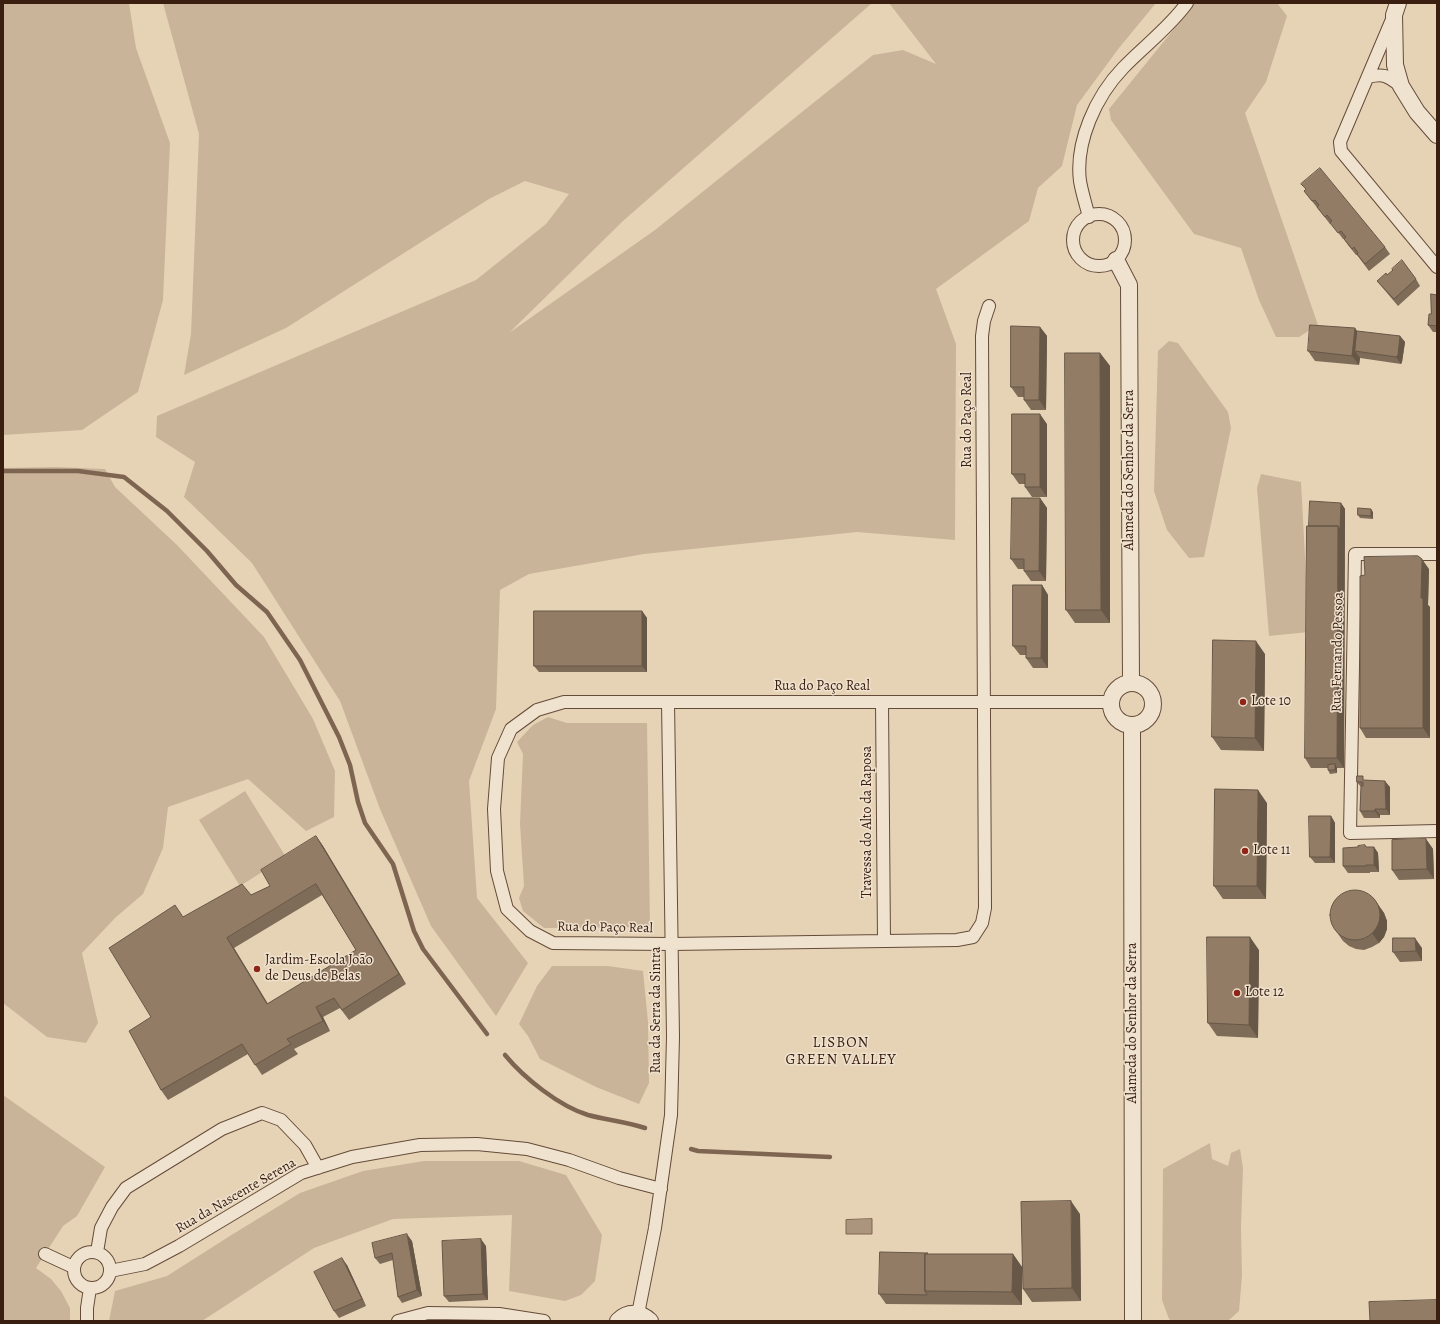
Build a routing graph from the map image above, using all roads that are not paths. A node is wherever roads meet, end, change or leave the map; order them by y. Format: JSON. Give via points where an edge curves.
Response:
{"nodes":[{"id":1,"x":1187,"y":3,"type":"edge"},
{"id":2,"x":1396,"y":9,"type":"edge"},
{"id":3,"x":1368,"y":77,"type":"junction"},
{"id":4,"x":1401,"y":86,"type":"junction"},
{"id":5,"x":1437,"y":135,"type":"edge"},
{"id":6,"x":1089,"y":217,"type":"junction"},
{"id":7,"x":1116,"y":260,"type":"junction"},
{"id":8,"x":1437,"y":267,"type":"edge"},
{"id":9,"x":989,"y":306,"type":"dead end"},
{"id":10,"x":1437,"y":554,"type":"edge"},
{"id":11,"x":1131,"y":683,"type":"junction"},
{"id":12,"x":668,"y":702,"type":"junction"},
{"id":13,"x":882,"y":702,"type":"junction"},
{"id":14,"x":985,"y":702,"type":"junction"},
{"id":15,"x":1111,"y":702,"type":"junction"},
{"id":16,"x":1132,"y":725,"type":"junction"},
{"id":17,"x":1437,"y":831,"type":"edge"},
{"id":18,"x":884,"y":941,"type":"junction"},
{"id":19,"x":671,"y":944,"type":"junction"},
{"id":20,"x":318,"y":1168,"type":"junction"},
{"id":21,"x":661,"y":1189,"type":"junction"},
{"id":22,"x":97,"y":1252,"type":"junction"},
{"id":23,"x":45,"y":1254,"type":"dead end"},
{"id":24,"x":73,"y":1267,"type":"junction"},
{"id":25,"x":110,"y":1271,"type":"junction"},
{"id":26,"x":90,"y":1288,"type":"junction"},
{"id":27,"x":644,"y":1317,"type":"edge"},
{"id":28,"x":87,"y":1321,"type":"edge"},
{"id":29,"x":398,"y":1321,"type":"edge"},
{"id":30,"x":544,"y":1321,"type":"edge"},
{"id":31,"x":618,"y":1321,"type":"edge"},
{"id":32,"x":1133,"y":1321,"type":"edge"}],
"edges":[{"from":1,"to":6,"type":"street","via":[[1177,17],[1122,69],[1101,97],[1088,122],[1080,154],[1080,181]]},
{"from":2,"to":3,"type":"street"},
{"from":2,"to":4,"type":"street","via":[[1395,65]]},
{"from":3,"to":4,"type":"street","via":[[1380,74],[1388,76]]},
{"from":3,"to":8,"type":"street","via":[[1340,142],[1341,151]]},
{"from":4,"to":5,"type":"street","via":[[1417,112]]},
{"from":6,"to":7,"type":"street","via":[[1099,214],[1110,217],[1124,232],[1123,252]]},
{"from":6,"to":7,"type":"street","via":[[1080,223],[1075,232],[1073,242],[1076,252],[1082,260],[1094,265],[1108,265]]},
{"from":7,"to":11,"type":"street","name":"Alameda do Senhor da Serra","via":[[1129,285]]},
{"from":9,"to":14,"type":"street","name":"Rua do Paço Real","via":[[982,336]]},
{"from":10,"to":17,"type":"street","name":"Rua Fernando Pessoa","via":[[1355,554],[1350,833]]},
{"from":11,"to":15,"type":"street","via":[[1117,689],[1112,695]]},
{"from":11,"to":16,"type":"street","via":[[1139,684],[1146,689],[1153,704],[1147,719]]},
{"from":12,"to":13,"type":"street","name":"Rua do Paço Real"},
{"from":12,"to":19,"type":"street","name":"Rua da Serra da Sintra"},
{"from":12,"to":19,"type":"street","name":"Rua do Paço Real","via":[[564,702],[537,710],[511,729],[498,758],[494,809],[497,870],[507,909],[530,931],[553,943]]},
{"from":13,"to":14,"type":"street","name":"Rua do Paço Real"},
{"from":13,"to":18,"type":"street","name":"Travessa do Alto da Raposa"},
{"from":14,"to":15,"type":"street","name":"Rua do Paço Real"},
{"from":14,"to":18,"type":"street","name":"Rua do Paço Real","via":[[985,908],[982,923],[973,937],[957,940]]},
{"from":15,"to":16,"type":"street","via":[[1116,718]]},
{"from":16,"to":32,"type":"street","name":"Alameda do Senhor da Serra"},
{"from":18,"to":19,"type":"street","name":"Rua do Paço Real"},
{"from":19,"to":21,"type":"street","name":"Rua da Serra da Sintra","via":[[674,1037],[671,1115]]},
{"from":20,"to":21,"type":"street","name":"Rua da Nascente Serena","via":[[352,1157],[420,1145],[477,1144],[527,1149]]},
{"from":20,"to":22,"type":"street","via":[[305,1145],[281,1120],[262,1112],[222,1129],[126,1188],[101,1228]]},
{"from":20,"to":25,"type":"street","name":"Rua da Nascente Serena","via":[[301,1173],[145,1264]]},
{"from":21,"to":27,"type":"street","name":"Rua da Serra da Sintra"},
{"from":22,"to":24,"type":"street","via":[[84,1252]]},
{"from":22,"to":25,"type":"street","via":[[107,1259]]},
{"from":23,"to":24,"type":"street"},
{"from":24,"to":26,"type":"street","via":[[75,1279],[79,1284]]},
{"from":25,"to":26,"type":"street","via":[[109,1277],[101,1286]]},
{"from":26,"to":28,"type":"street","via":[[86,1308]]},
{"from":27,"to":31,"type":"street","via":[[630,1314]]},
{"from":29,"to":30,"type":"street","via":[[428,1313],[452,1313],[499,1314]]}]}
